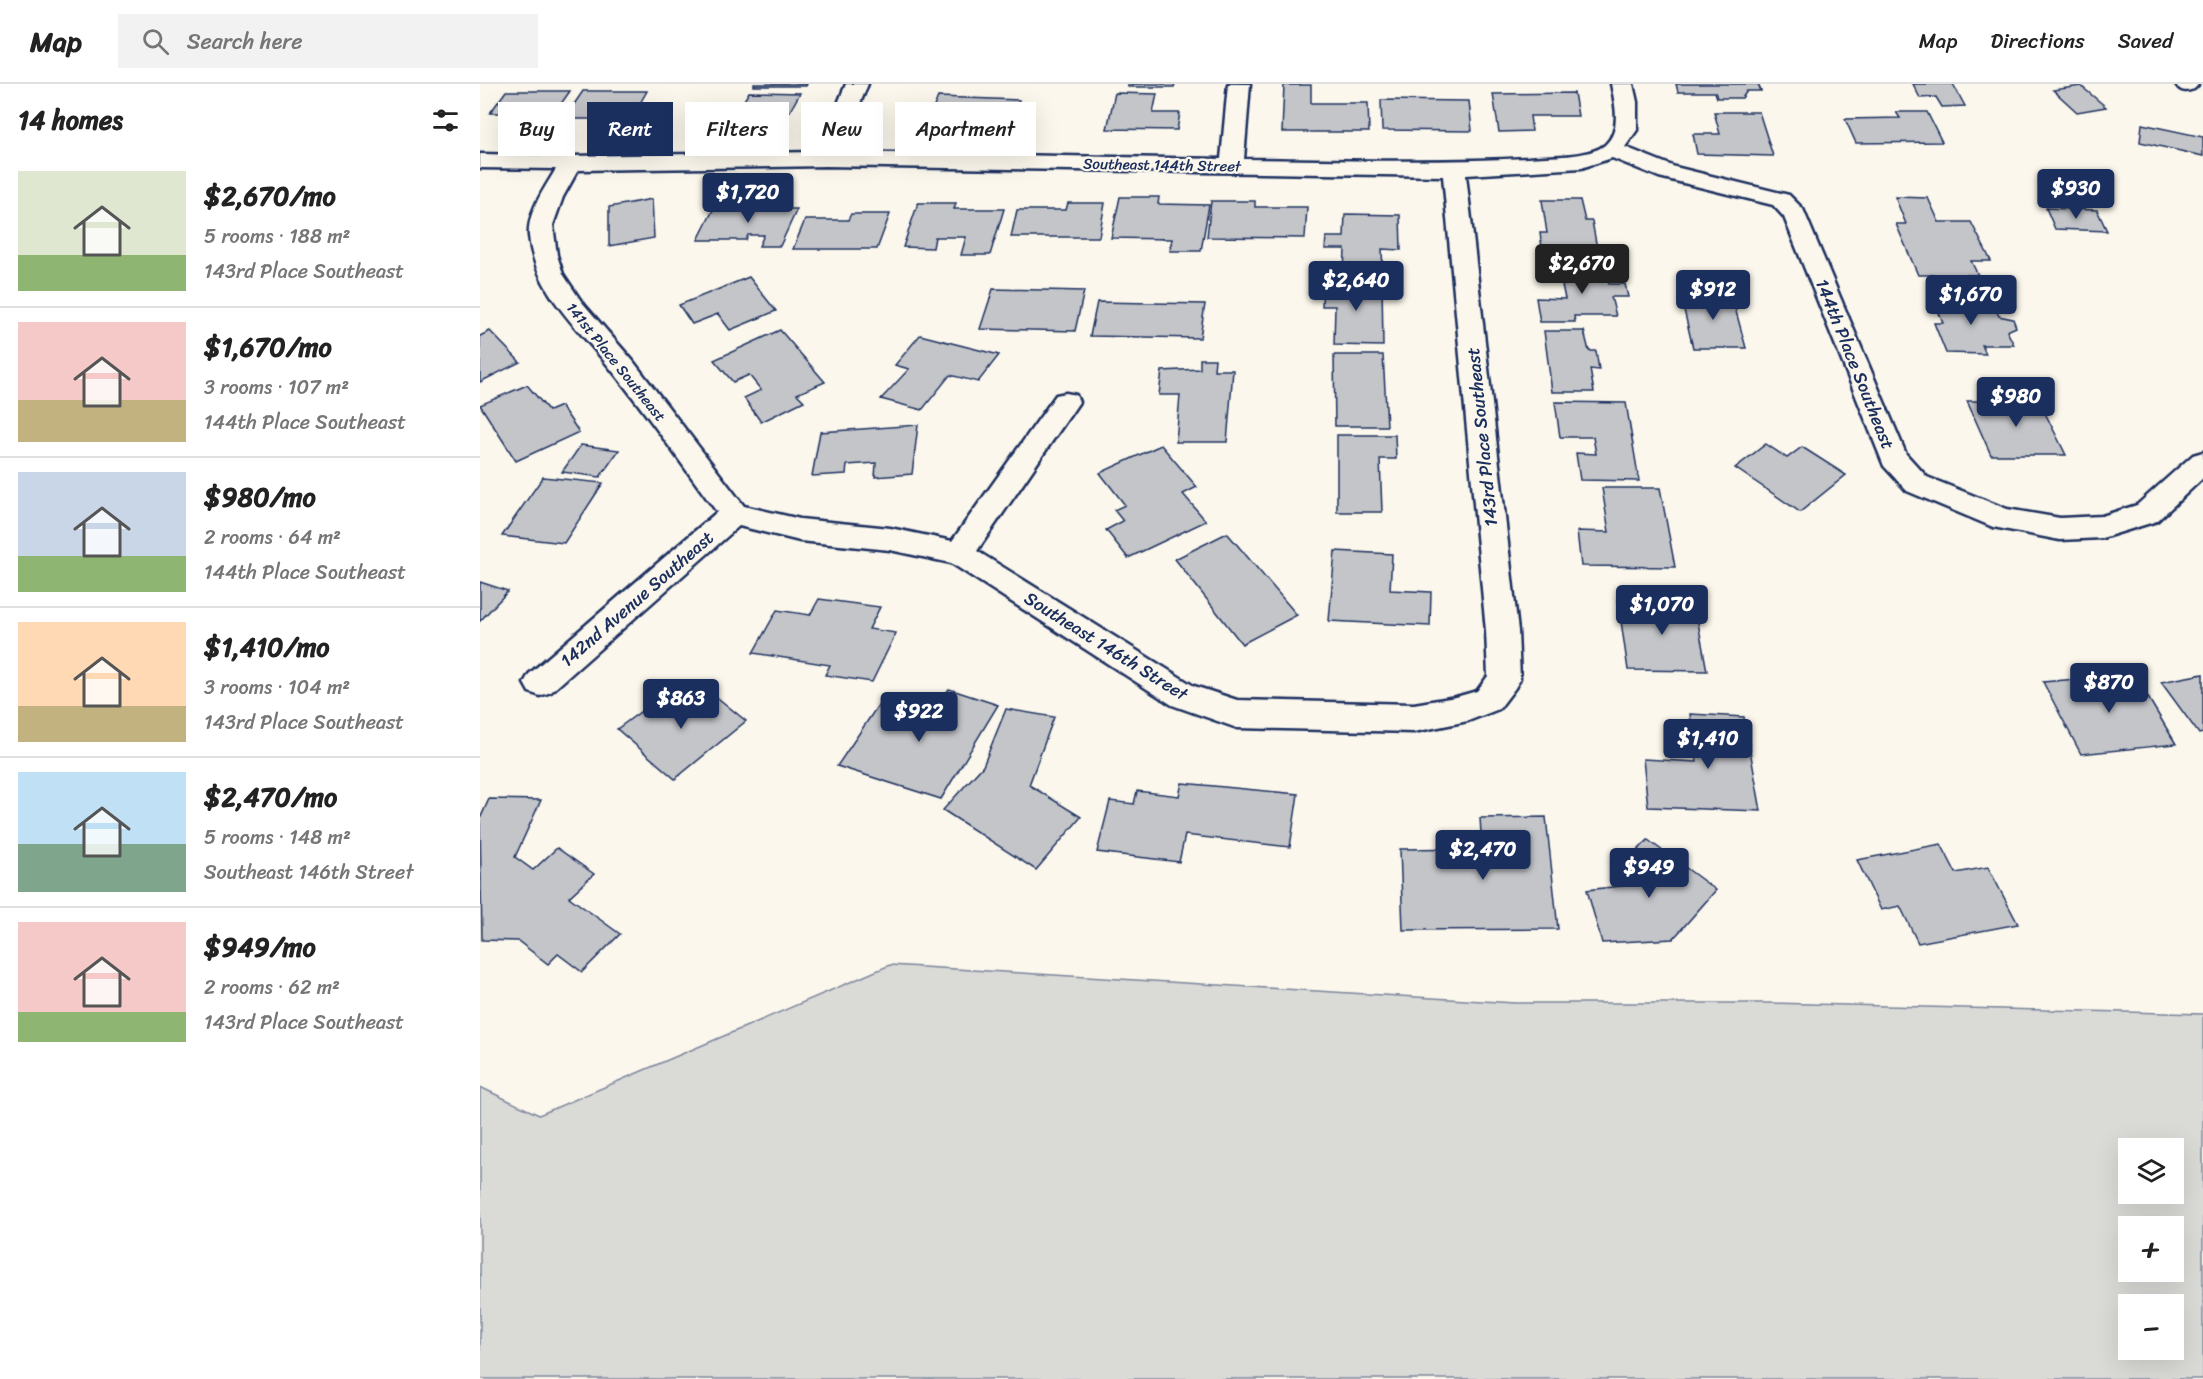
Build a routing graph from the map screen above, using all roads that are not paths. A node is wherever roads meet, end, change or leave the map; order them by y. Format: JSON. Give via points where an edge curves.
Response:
{"nodes":[{"id":1,"x":857,"y":84,"type":"edge"},
{"id":2,"x":1239,"y":84,"type":"edge"},
{"id":3,"x":1622,"y":84,"type":"edge"},
{"id":4,"x":1612,"y":150,"type":"junction"},
{"id":5,"x":826,"y":159,"type":"junction"},
{"id":6,"x":480,"y":161,"type":"edge"},
{"id":7,"x":571,"y":163,"type":"junction"},
{"id":8,"x":1232,"y":166,"type":"junction"},
{"id":9,"x":1454,"y":169,"type":"junction"},
{"id":10,"x":1066,"y":402,"type":"dead end"},
{"id":11,"x":2203,"y":462,"type":"edge"},
{"id":12,"x":734,"y":514,"type":"junction"},
{"id":13,"x":959,"y":554,"type":"junction"},
{"id":14,"x":540,"y":683,"type":"dead end"},
{"id":15,"x":1488,"y":700,"type":"joint"}],
"edges":[{"from":1,"to":5,"type":"street"},
{"from":2,"to":8,"type":"street"},
{"from":3,"to":4,"type":"street","via":[[1626,130]]},
{"from":4,"to":9,"type":"street","name":"Southeast 144th Street","via":[[1581,161]]},
{"from":4,"to":11,"type":"street","name":"144th Place Southeast","via":[[1667,172],[1781,200],[1795,214],[1894,459],[1917,484],[2003,519],[2060,529],[2102,527],[2147,513]]},
{"from":5,"to":7,"type":"street","name":"Southeast 144th Street"},
{"from":5,"to":8,"type":"street","name":"Southeast 144th Street"},
{"from":6,"to":7,"type":"street","name":"Southeast 144th Street"},
{"from":7,"to":12,"type":"street","name":"141st Place Southeast","via":[[551,198],[541,232],[546,263],[569,306],[622,364]]},
{"from":8,"to":9,"type":"street","name":"Southeast 144th Street"},
{"from":9,"to":15,"type":"street","name":"143rd Place Southeast","via":[[1502,631],[1504,679]]},
{"from":10,"to":13,"type":"street"},
{"from":12,"to":13,"type":"street","name":"Southeast 146th Street","via":[[800,530],[890,539]]},
{"from":12,"to":14,"type":"street","name":"142nd Avenue Southeast"},
{"from":13,"to":15,"type":"street","name":"Southeast 146th Street","via":[[1183,696],[1237,714],[1414,718],[1456,711]]}]}
